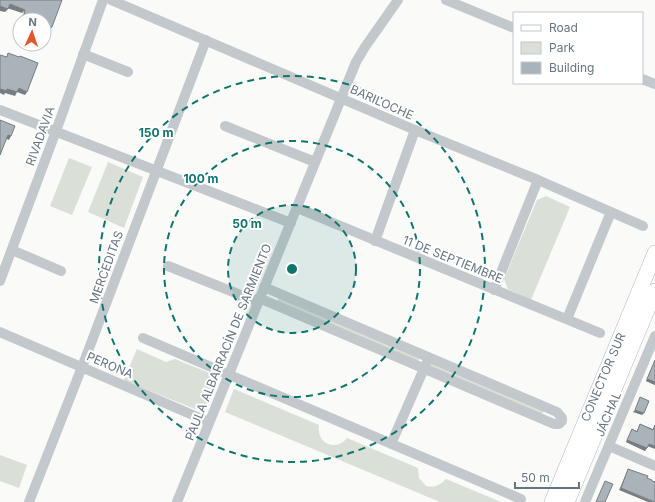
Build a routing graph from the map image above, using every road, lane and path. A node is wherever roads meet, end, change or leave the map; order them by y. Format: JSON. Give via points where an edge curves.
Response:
{"nodes":[{"id":1,"x":103,"y":0,"type":"edge"},
{"id":2,"x":111,"y":0,"type":"edge"},
{"id":3,"x":398,"y":0,"type":"edge"},
{"id":4,"x":446,"y":0,"type":"edge"},
{"id":5,"x":513,"y":28,"type":"edge"},
{"id":6,"x":206,"y":40,"type":"junction"},
{"id":7,"x":84,"y":54,"type":"junction"},
{"id":8,"x":128,"y":72,"type":"dead end"},
{"id":9,"x":643,"y":79,"type":"edge"},
{"id":10,"x":655,"y":84,"type":"edge"},
{"id":11,"x":341,"y":98,"type":"junction"},
{"id":12,"x":0,"y":110,"type":"edge"},
{"id":13,"x":225,"y":126,"type":"dead end"},
{"id":14,"x":415,"y":130,"type":"junction"},
{"id":15,"x":56,"y":131,"type":"junction"},
{"id":16,"x":315,"y":162,"type":"junction"},
{"id":17,"x":156,"y":170,"type":"junction"},
{"id":18,"x":538,"y":180,"type":"junction"},
{"id":19,"x":296,"y":208,"type":"junction"},
{"id":20,"x":611,"y":212,"type":"junction"},
{"id":21,"x":291,"y":222,"type":"junction"},
{"id":22,"x":643,"y":226,"type":"dead end"},
{"id":23,"x":375,"y":240,"type":"junction"},
{"id":24,"x":12,"y":250,"type":"junction"},
{"id":25,"x":655,"y":253,"type":"edge"},
{"id":26,"x":168,"y":266,"type":"dead end"},
{"id":27,"x":61,"y":271,"type":"dead end"},
{"id":28,"x":0,"y":281,"type":"edge"},
{"id":29,"x":264,"y":287,"type":"junction"},
{"id":30,"x":494,"y":290,"type":"junction"},
{"id":31,"x":655,"y":291,"type":"edge"},
{"id":32,"x":259,"y":300,"type":"junction"},
{"id":33,"x":567,"y":319,"type":"junction"},
{"id":34,"x":0,"y":332,"type":"edge"},
{"id":35,"x":600,"y":333,"type":"dead end"},
{"id":36,"x":143,"y":338,"type":"dead end"},
{"id":37,"x":654,"y":341,"type":"edge"},
{"id":38,"x":429,"y":358,"type":"junction"},
{"id":39,"x":82,"y":367,"type":"junction"},
{"id":40,"x":424,"y":369,"type":"junction"},
{"id":41,"x":229,"y":374,"type":"junction"},
{"id":42,"x":209,"y":422,"type":"junction"},
{"id":43,"x":391,"y":444,"type":"junction"},
{"id":44,"x":609,"y":446,"type":"junction"},
{"id":45,"x":655,"y":466,"type":"edge"},
{"id":46,"x":521,"y":499,"type":"dead end"},
{"id":47,"x":29,"y":502,"type":"edge"},
{"id":48,"x":177,"y":502,"type":"edge"},
{"id":49,"x":552,"y":502,"type":"edge"},
{"id":50,"x":567,"y":502,"type":"edge"},
{"id":51,"x":585,"y":502,"type":"edge"}],
"edges":[{"from":1,"to":7,"type":"street","name":"RIVADAVIA"},
{"from":2,"to":6,"type":"street","name":"BARILOCHE"},
{"from":3,"to":11,"type":"street","name":"PAULA ALBARRACÍN DE SARMIENTO","via":[[356,62]]},
{"from":4,"to":5,"type":"street"},
{"from":6,"to":11,"type":"street","name":"BARILOCHE"},
{"from":6,"to":17,"type":"street","name":"MERCEDITAS"},
{"from":7,"to":8,"type":"street"},
{"from":7,"to":15,"type":"street","name":"RIVADAVIA"},
{"from":9,"to":10,"type":"street"},
{"from":11,"to":14,"type":"street","name":"BARILOCHE"},
{"from":11,"to":16,"type":"street","name":"PAULA ALBARRACÍN DE SARMIENTO"},
{"from":12,"to":15,"type":"street"},
{"from":13,"to":16,"type":"street"},
{"from":14,"to":18,"type":"street","name":"BARILOCHE"},
{"from":14,"to":23,"type":"street"},
{"from":15,"to":17,"type":"street"},
{"from":15,"to":24,"type":"street","name":"RIVADAVIA"},
{"from":16,"to":19,"type":"street","name":"PAULA ALBARRACÍN DE SARMIENTO"},
{"from":17,"to":21,"type":"street"},
{"from":17,"to":39,"type":"street","name":"MERCEDITAS"},
{"from":18,"to":20,"type":"street","name":"BARILOCHE"},
{"from":18,"to":30,"type":"street"},
{"from":19,"to":21,"type":"street","name":"PAULA ALBARRACÍN DE SARMIENTO"},
{"from":19,"to":23,"type":"street","name":"11 DE SEPTIEMBRE"},
{"from":20,"to":22,"type":"street","name":"BARILOCHE"},
{"from":20,"to":33,"type":"street"},
{"from":21,"to":29,"type":"street","name":"PAULA ALBARRACÍN DE SARMIENTO"},
{"from":23,"to":30,"type":"street","name":"11 DE SEPTIEMBRE"},
{"from":24,"to":27,"type":"street"},
{"from":24,"to":28,"type":"street","name":"RIVADAVIA"},
{"from":25,"to":49,"type":"main road","name":"CONECTOR SUR"},
{"from":26,"to":32,"type":"street"},
{"from":29,"to":32,"type":"street","name":"PAULA ALBARRACÍN DE SARMIENTO"},
{"from":29,"to":38,"type":"street"},
{"from":30,"to":33,"type":"street","name":"11 DE SEPTIEMBRE"},
{"from":31,"to":50,"type":"main road","name":"CONECTOR SUR"},
{"from":32,"to":40,"type":"street"},
{"from":32,"to":41,"type":"street","name":"PAULA ALBARRACÍN DE SARMIENTO"},
{"from":33,"to":35,"type":"street","name":"11 DE SEPTIEMBRE"},
{"from":34,"to":39,"type":"street","name":"PERONA"},
{"from":36,"to":41,"type":"street"},
{"from":37,"to":44,"type":"street","name":"JÁCHAL"},
{"from":38,"to":40,"type":"street"},
{"from":38,"to":40,"type":"street","via":[[557,412],[562,421],[554,424]]},
{"from":39,"to":42,"type":"street","name":"PERONA"},
{"from":39,"to":47,"type":"street","name":"MERCEDITAS"},
{"from":40,"to":43,"type":"street"},
{"from":41,"to":42,"type":"street","name":"PAULA ALBARRACÍN DE SARMIENTO"},
{"from":41,"to":43,"type":"street"},
{"from":42,"to":48,"type":"street","name":"PAULA ALBARRACÍN DE SARMIENTO"},
{"from":43,"to":46,"type":"street"},
{"from":44,"to":45,"type":"street"},
{"from":44,"to":51,"type":"street","name":"JÁCHAL"}]}
